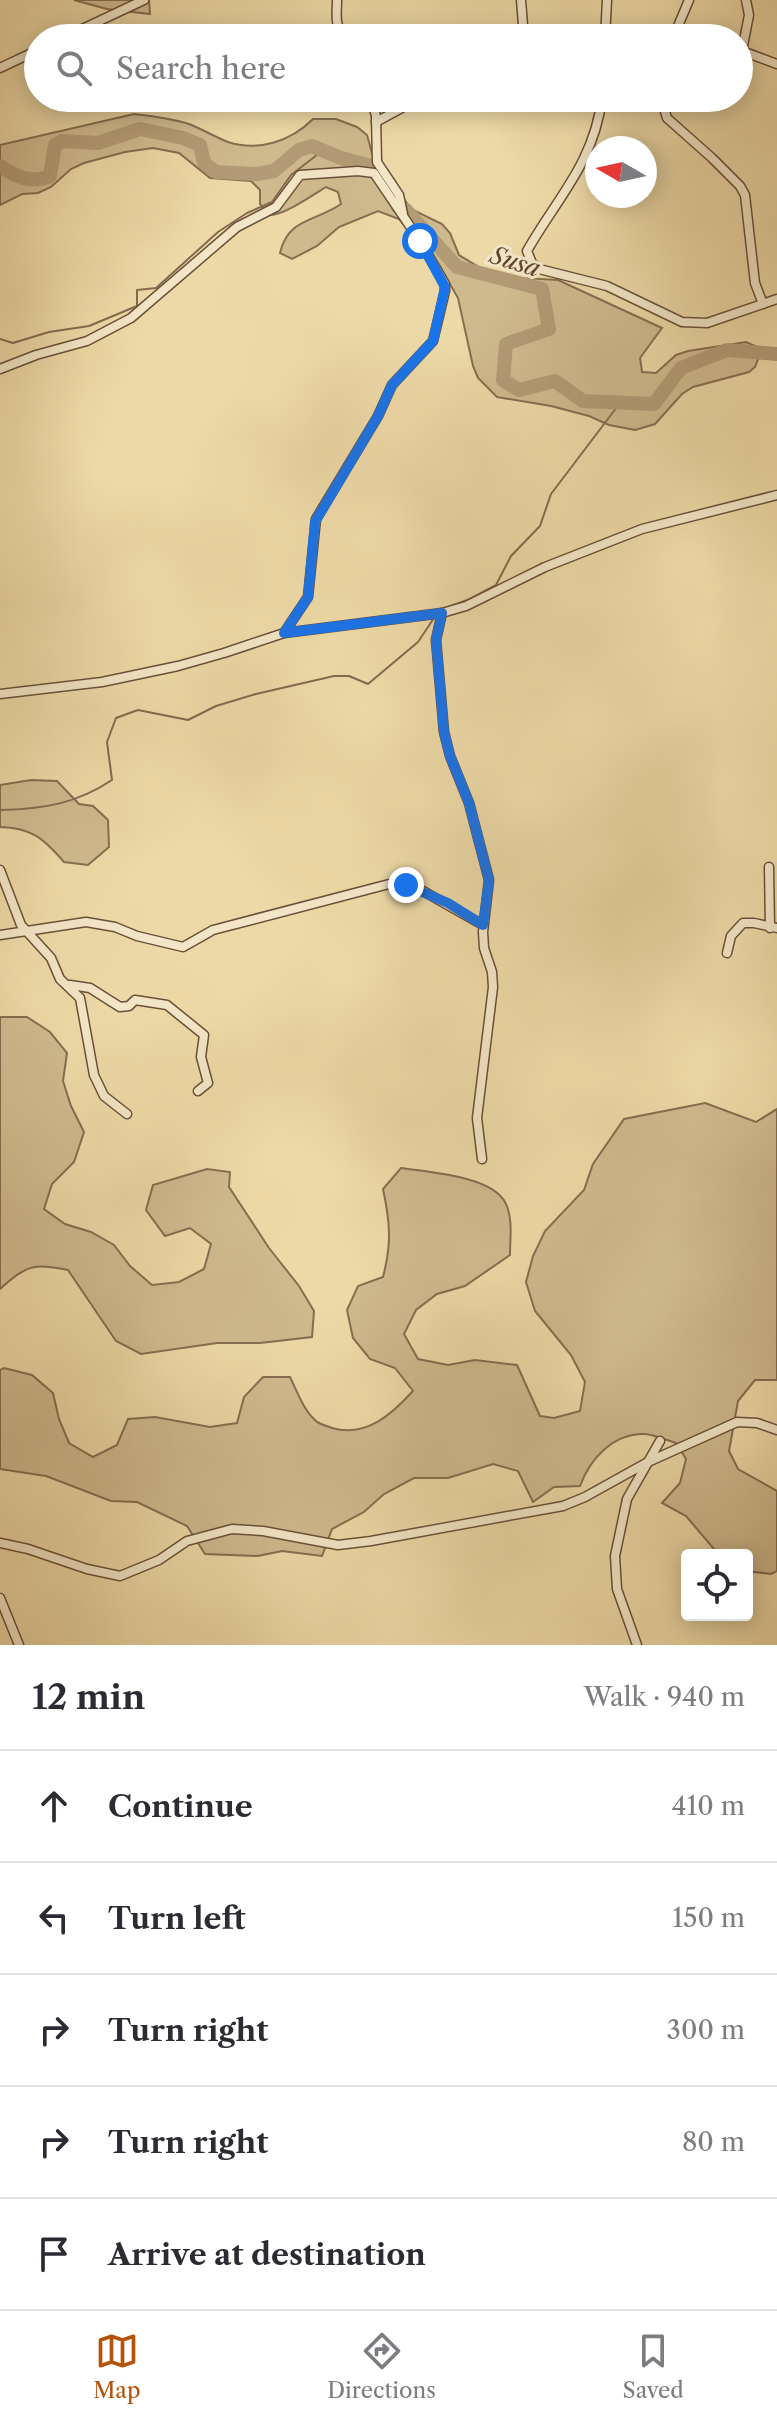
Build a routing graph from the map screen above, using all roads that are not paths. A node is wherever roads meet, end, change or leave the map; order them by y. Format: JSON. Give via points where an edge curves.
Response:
{"nodes":[{"id":1,"x":144,"y":0,"type":"edge"},
{"id":2,"x":337,"y":0,"type":"edge"},
{"id":3,"x":521,"y":0,"type":"edge"},
{"id":4,"x":607,"y":0,"type":"edge"},
{"id":5,"x":689,"y":0,"type":"edge"},
{"id":6,"x":746,"y":0,"type":"edge"},
{"id":7,"x":93,"y":24,"type":"edge"},
{"id":8,"x":336,"y":24,"type":"edge"},
{"id":9,"x":523,"y":24,"type":"edge"},
{"id":10,"x":606,"y":24,"type":"edge"},
{"id":11,"x":679,"y":24,"type":"edge"},
{"id":12,"x":747,"y":24,"type":"edge"},
{"id":13,"x":753,"y":55,"type":"edge"},
{"id":14,"x":24,"y":57,"type":"edge"},
{"id":15,"x":777,"y":64,"type":"edge"},
{"id":16,"x":0,"y":68,"type":"edge"},
{"id":17,"x":374,"y":112,"type":"edge"},
{"id":18,"x":394,"y":112,"type":"edge"},
{"id":19,"x":599,"y":112,"type":"edge"},
{"id":20,"x":665,"y":112,"type":"edge"},
{"id":21,"x":376,"y":122,"type":"junction"},
{"id":22,"x":402,"y":210,"type":"junction"},
{"id":23,"x":777,"y":299,"type":"edge"},
{"id":24,"x":763,"y":304,"type":"junction"},
{"id":25,"x":0,"y":369,"type":"edge"},
{"id":26,"x":777,"y":495,"type":"edge"},
{"id":27,"x":438,"y":613,"type":"junction"},
{"id":28,"x":284,"y":633,"type":"junction"},
{"id":29,"x":0,"y":694,"type":"edge"},
{"id":30,"x":769,"y":867,"type":"dead end"},
{"id":31,"x":0,"y":870,"type":"edge"},
{"id":32,"x":483,"y":925,"type":"junction"},
{"id":33,"x":774,"y":928,"type":"edge"},
{"id":34,"x":25,"y":930,"type":"junction"},
{"id":35,"x":0,"y":935,"type":"edge"},
{"id":36,"x":727,"y":953,"type":"dead end"},
{"id":37,"x":66,"y":984,"type":"junction"},
{"id":38,"x":198,"y":1091,"type":"dead end"},
{"id":39,"x":127,"y":1114,"type":"dead end"},
{"id":40,"x":482,"y":1159,"type":"dead end"},
{"id":41,"x":777,"y":1430,"type":"edge"},
{"id":42,"x":660,"y":1441,"type":"dead end"},
{"id":43,"x":648,"y":1462,"type":"junction"},
{"id":44,"x":0,"y":1543,"type":"edge"},
{"id":45,"x":0,"y":1598,"type":"edge"},
{"id":46,"x":19,"y":1645,"type":"edge"},
{"id":47,"x":637,"y":1645,"type":"edge"}],
"edges":[{"from":1,"to":7,"type":"street"},
{"from":2,"to":8,"type":"street"},
{"from":3,"to":9,"type":"street"},
{"from":4,"to":10,"type":"street"},
{"from":5,"to":11,"type":"street"},
{"from":6,"to":12,"type":"street"},
{"from":13,"to":15,"type":"street"},
{"from":14,"to":16,"type":"street"},
{"from":17,"to":21,"type":"street"},
{"from":18,"to":21,"type":"street"},
{"from":19,"to":24,"type":"street","via":[[585,158],[527,251],[532,263],[607,286],[682,322],[707,323]]},
{"from":20,"to":24,"type":"street","via":[[745,195],[755,283]]},
{"from":21,"to":22,"type":"street","via":[[377,162],[399,195]]},
{"from":22,"to":25,"type":"street","via":[[374,173],[300,175],[276,207],[237,227],[131,318],[87,341]]},
{"from":22,"to":28,"type":"street","via":[[445,284],[433,341],[392,385],[316,519],[308,597]]},
{"from":23,"to":24,"type":"street"},
{"from":26,"to":27,"type":"street","via":[[642,529],[545,567],[466,606]]},
{"from":27,"to":28,"type":"street"},
{"from":27,"to":32,"type":"street","via":[[444,732],[489,880]]},
{"from":28,"to":29,"type":"street","via":[[102,682]]},
{"from":30,"to":33,"type":"street"},
{"from":31,"to":34,"type":"street"},
{"from":32,"to":34,"type":"street","via":[[423,891],[393,883],[213,930],[183,947],[86,922]]},
{"from":32,"to":40,"type":"street","via":[[493,987],[477,1118]]},
{"from":33,"to":36,"type":"street","via":[[741,924]]},
{"from":34,"to":35,"type":"street"},
{"from":34,"to":37,"type":"street"},
{"from":37,"to":38,"type":"street","via":[[90,988],[120,1007],[135,1000],[167,1005],[204,1035],[201,1057],[208,1083]]},
{"from":37,"to":39,"type":"street","via":[[80,998],[94,1075],[104,1096]]},
{"from":41,"to":43,"type":"street","via":[[737,1422]]},
{"from":42,"to":43,"type":"street"},
{"from":43,"to":44,"type":"street","via":[[585,1497],[546,1510],[338,1545],[232,1529],[187,1541],[120,1576]]},
{"from":43,"to":47,"type":"street","via":[[625,1504],[615,1556],[617,1589]]},
{"from":45,"to":46,"type":"street"}]}
